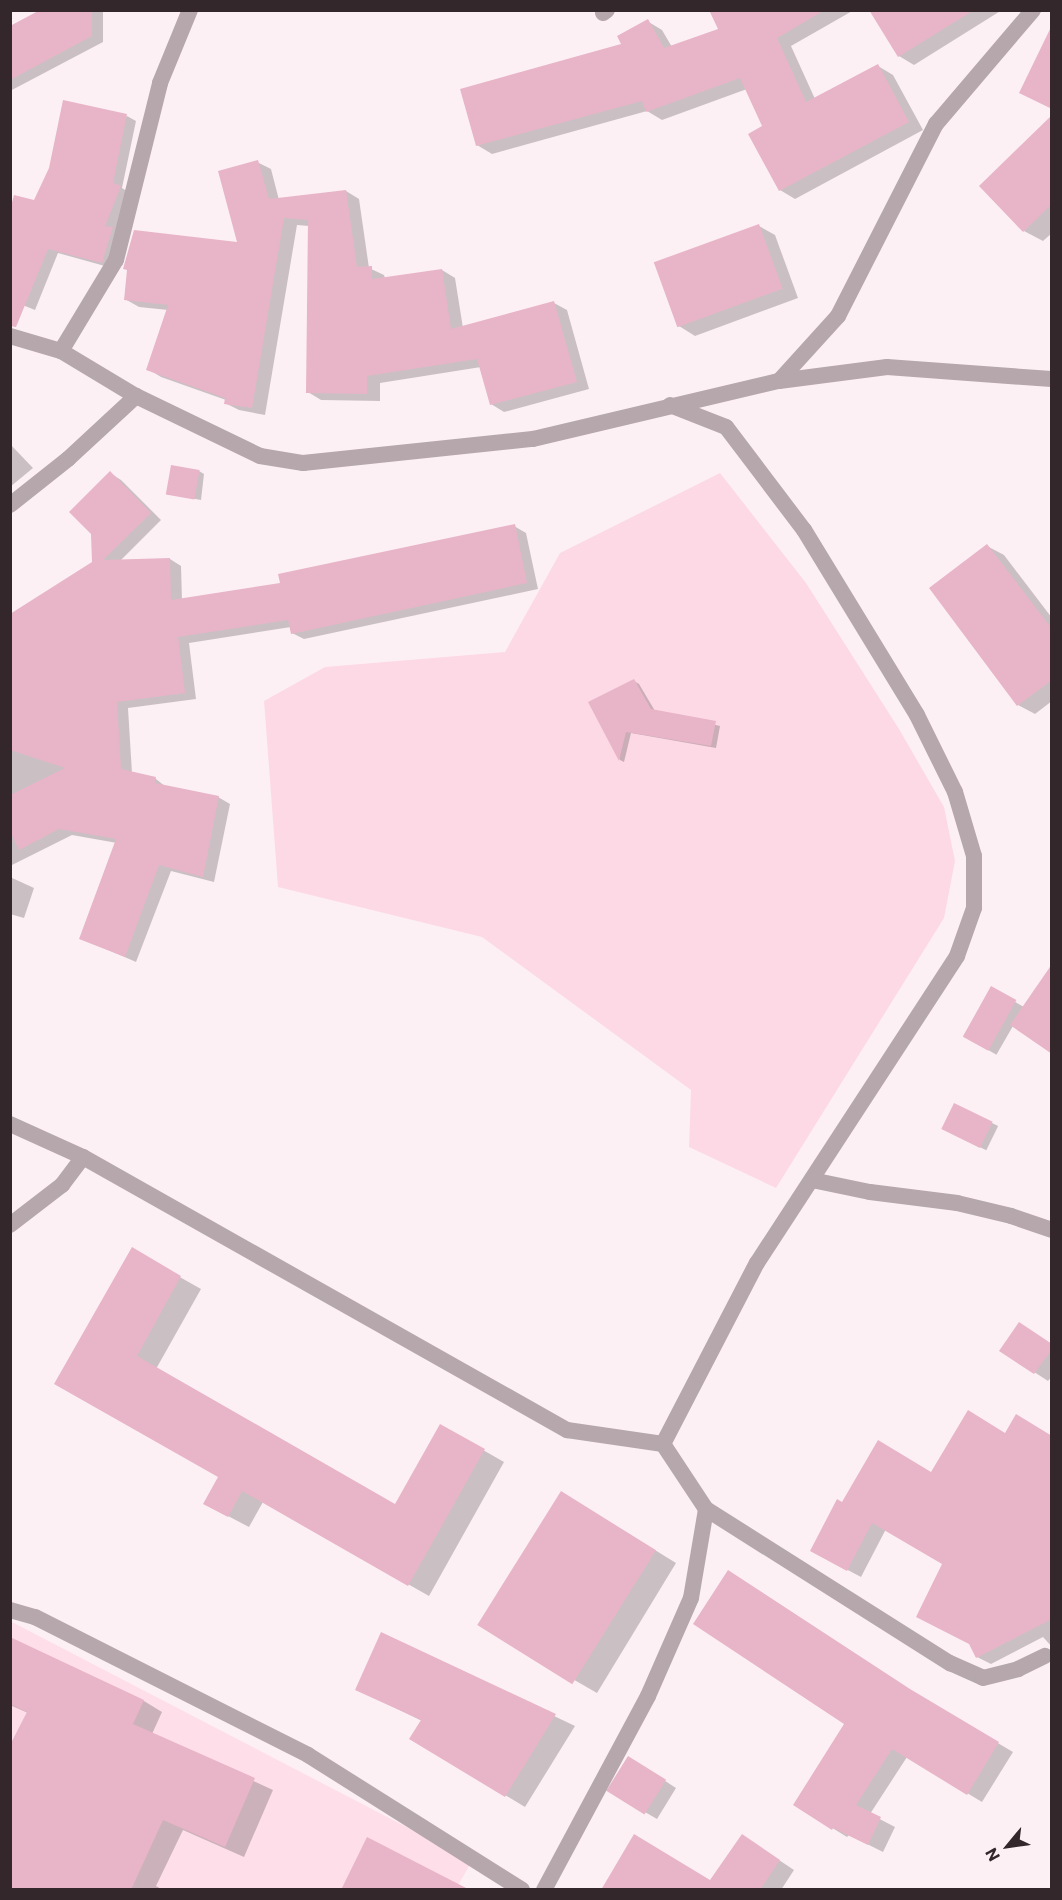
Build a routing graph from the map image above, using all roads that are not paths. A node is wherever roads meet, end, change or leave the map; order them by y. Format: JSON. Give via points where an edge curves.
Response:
{"nodes":[{"id":1,"x":190,"y":10,"type":"edge"},
{"id":2,"x":1034,"y":10,"type":"edge"},
{"id":3,"x":10,"y":336,"type":"edge"},
{"id":4,"x":61,"y":351,"type":"junction"},
{"id":5,"x":1052,"y":379,"type":"edge"},
{"id":6,"x":779,"y":381,"type":"junction"},
{"id":7,"x":135,"y":396,"type":"junction"},
{"id":8,"x":670,"y":405,"type":"junction"},
{"id":9,"x":10,"y":505,"type":"edge"},
{"id":10,"x":10,"y":1124,"type":"edge"},
{"id":11,"x":83,"y":1157,"type":"junction"},
{"id":12,"x":812,"y":1180,"type":"junction"},
{"id":13,"x":10,"y":1225,"type":"edge"},
{"id":14,"x":1052,"y":1230,"type":"edge"},
{"id":15,"x":663,"y":1444,"type":"junction"},
{"id":16,"x":706,"y":1509,"type":"junction"},
{"id":17,"x":10,"y":1611,"type":"edge"},
{"id":18,"x":1045,"y":1656,"type":"dead end"},
{"id":19,"x":522,"y":1890,"type":"edge"},
{"id":20,"x":544,"y":1890,"type":"edge"}],
"edges":[{"from":1,"to":4,"type":"street","via":[[160,83],[116,260]]},
{"from":2,"to":6,"type":"street","via":[[936,124],[838,316]]},
{"from":3,"to":4,"type":"street"},
{"from":4,"to":7,"type":"street"},
{"from":5,"to":6,"type":"street","via":[[887,367]]},
{"from":6,"to":8,"type":"street"},
{"from":7,"to":8,"type":"street","via":[[260,456],[303,463],[533,439]]},
{"from":7,"to":9,"type":"street","via":[[68,459]]},
{"from":8,"to":12,"type":"street","via":[[726,428],[804,530],[917,715],[955,792],[974,856],[974,908],[957,956]]},
{"from":10,"to":11,"type":"street"},
{"from":11,"to":13,"type":"street","via":[[62,1185]]},
{"from":11,"to":15,"type":"street","via":[[567,1430]]},
{"from":12,"to":14,"type":"street","via":[[957,1203]]},
{"from":12,"to":15,"type":"street","via":[[757,1263]]},
{"from":15,"to":16,"type":"street"},
{"from":16,"to":18,"type":"street","via":[[950,1663],[983,1678],[1018,1669]]},
{"from":16,"to":20,"type":"street","via":[[691,1598],[648,1696]]},
{"from":17,"to":19,"type":"street","via":[[35,1617],[308,1755]]}]}
